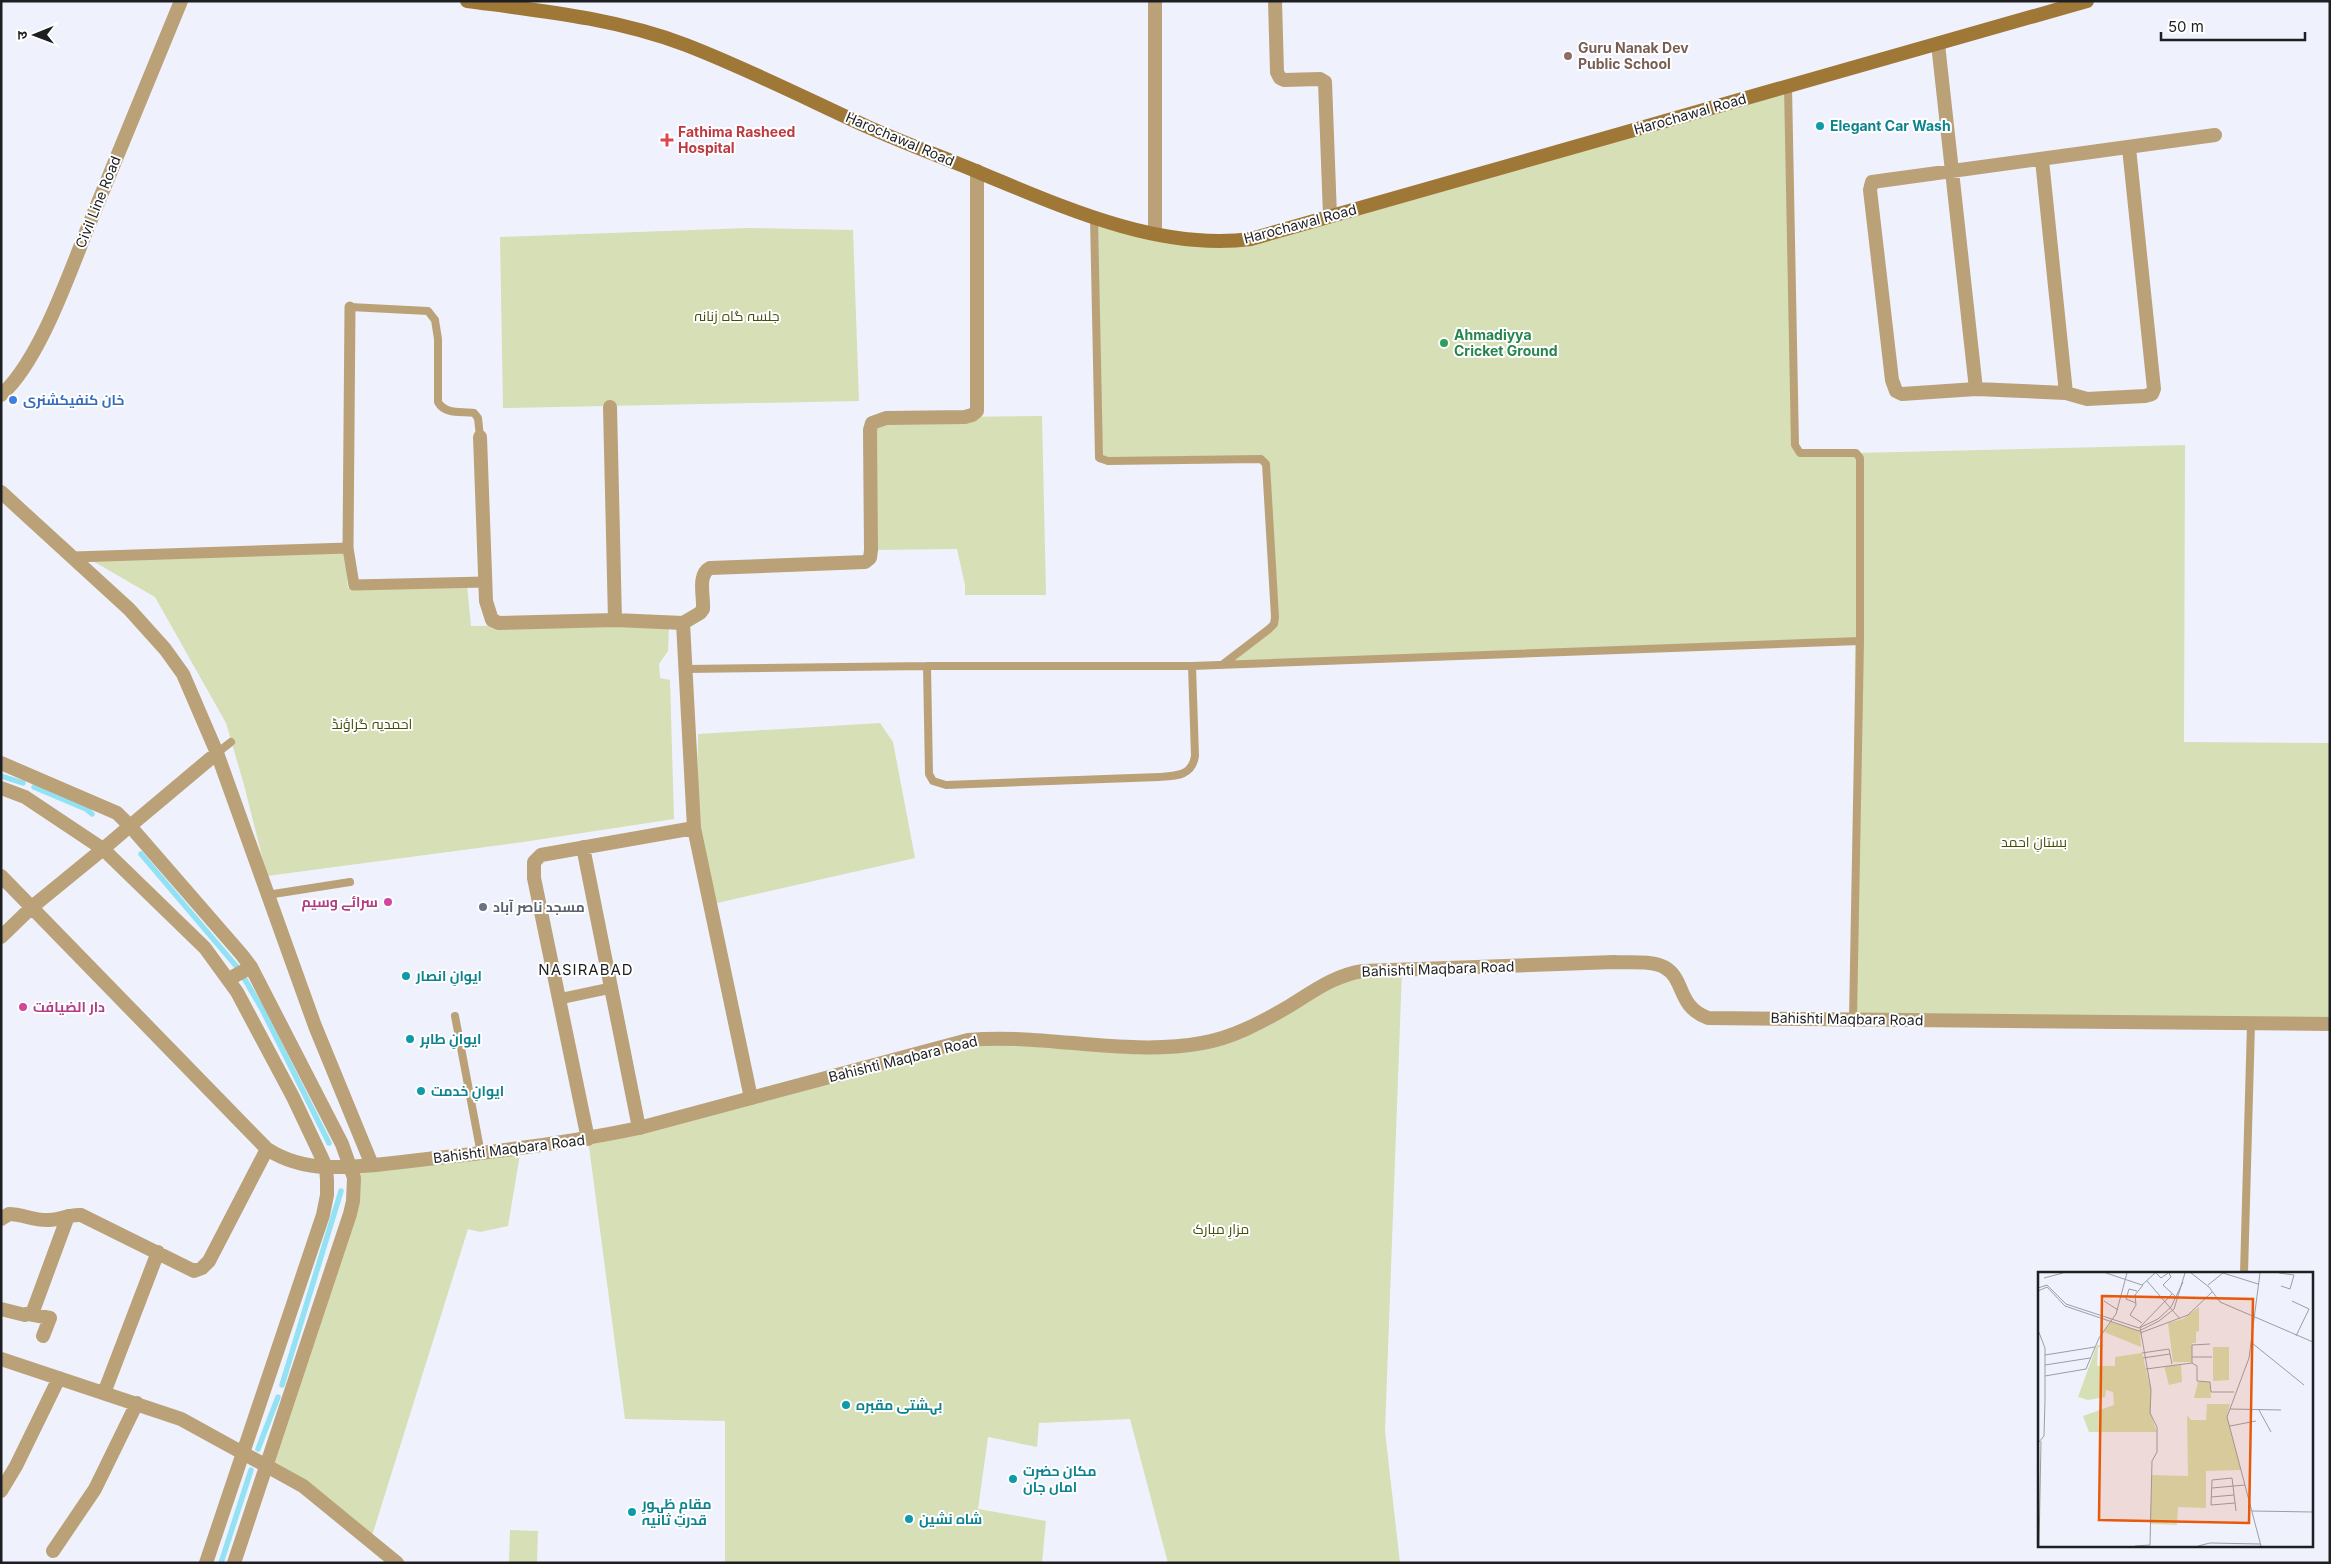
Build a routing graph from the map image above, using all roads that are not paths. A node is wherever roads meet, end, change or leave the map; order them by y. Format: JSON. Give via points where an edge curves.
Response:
{"nodes":[{"id":1,"x":181,"y":1,"type":"edge"},
{"id":2,"x":467,"y":1,"type":"edge"},
{"id":3,"x":1155,"y":1,"type":"edge"},
{"id":4,"x":1276,"y":1,"type":"edge"},
{"id":5,"x":2088,"y":1,"type":"edge"},
{"id":6,"x":1938,"y":44,"type":"junction"},
{"id":7,"x":1788,"y":86,"type":"junction"},
{"id":8,"x":2215,"y":135,"type":"dead end"},
{"id":9,"x":2129,"y":148,"type":"junction"},
{"id":10,"x":2042,"y":160,"type":"junction"},
{"id":11,"x":976,"y":171,"type":"junction"},
{"id":12,"x":1952,"y":172,"type":"junction"},
{"id":13,"x":1330,"y":216,"type":"junction"},
{"id":14,"x":1094,"y":218,"type":"junction"},
{"id":15,"x":1155,"y":234,"type":"junction"},
{"id":16,"x":350,"y":307,"type":"joint"},
{"id":17,"x":1976,"y":389,"type":"junction"},
{"id":18,"x":2066,"y":393,"type":"junction"},
{"id":19,"x":1,"y":395,"type":"edge"},
{"id":20,"x":610,"y":407,"type":"dead end"},
{"id":21,"x":480,"y":437,"type":"joint"},
{"id":22,"x":1,"y":492,"type":"edge"},
{"id":23,"x":348,"y":548,"type":"junction"},
{"id":24,"x":74,"y":557,"type":"junction"},
{"id":25,"x":486,"y":582,"type":"junction"},
{"id":26,"x":615,"y":620,"type":"junction"},
{"id":27,"x":683,"y":623,"type":"junction"},
{"id":28,"x":1860,"y":641,"type":"junction"},
{"id":29,"x":1222,"y":665,"type":"junction"},
{"id":30,"x":927,"y":666,"type":"junction"},
{"id":31,"x":1192,"y":666,"type":"junction"},
{"id":32,"x":685,"y":669,"type":"junction"},
{"id":33,"x":231,"y":742,"type":"dead end"},
{"id":34,"x":217,"y":753,"type":"junction"},
{"id":35,"x":1,"y":763,"type":"edge"},
{"id":36,"x":32,"y":775,"type":"junction"},
{"id":37,"x":2,"y":789,"type":"edge"},
{"id":38,"x":25,"y":797,"type":"junction"},
{"id":39,"x":130,"y":826,"type":"junction"},
{"id":40,"x":694,"y":828,"type":"junction"},
{"id":41,"x":583,"y":847,"type":"junction"},
{"id":42,"x":104,"y":849,"type":"junction"},
{"id":43,"x":1,"y":876,"type":"edge"},
{"id":44,"x":350,"y":882,"type":"dead end"},
{"id":45,"x":267,"y":895,"type":"junction"},
{"id":46,"x":32,"y":907,"type":"junction"},
{"id":47,"x":1,"y":937,"type":"edge"},
{"id":48,"x":251,"y":967,"type":"junction"},
{"id":49,"x":229,"y":980,"type":"junction"},
{"id":50,"x":611,"y":988,"type":"junction"},
{"id":51,"x":558,"y":999,"type":"junction"},
{"id":52,"x":455,"y":1016,"type":"dead end"},
{"id":53,"x":1853,"y":1020,"type":"junction"},
{"id":54,"x":2251,"y":1024,"type":"junction"},
{"id":55,"x":2330,"y":1024,"type":"edge"},
{"id":56,"x":751,"y":1098,"type":"junction"},
{"id":57,"x":639,"y":1128,"type":"junction"},
{"id":58,"x":588,"y":1139,"type":"junction"},
{"id":59,"x":271,"y":1151,"type":"junction"},
{"id":60,"x":482,"y":1154,"type":"junction"},
{"id":61,"x":372,"y":1165,"type":"junction"},
{"id":62,"x":326,"y":1167,"type":"junction"},
{"id":63,"x":351,"y":1167,"type":"junction"},
{"id":64,"x":68,"y":1216,"type":"junction"},
{"id":65,"x":1,"y":1219,"type":"edge"},
{"id":66,"x":158,"y":1252,"type":"junction"},
{"id":67,"x":2244,"y":1272,"type":"edge"},
{"id":68,"x":1,"y":1309,"type":"edge"},
{"id":69,"x":29,"y":1314,"type":"junction"},
{"id":70,"x":43,"y":1336,"type":"dead end"},
{"id":71,"x":1,"y":1359,"type":"edge"},
{"id":72,"x":59,"y":1378,"type":"junction"},
{"id":73,"x":104,"y":1393,"type":"junction"},
{"id":74,"x":137,"y":1403,"type":"junction"},
{"id":75,"x":242,"y":1453,"type":"junction"},
{"id":76,"x":268,"y":1465,"type":"junction"},
{"id":77,"x":1,"y":1492,"type":"edge"},
{"id":78,"x":53,"y":1551,"type":"dead end"},
{"id":79,"x":206,"y":1563,"type":"edge"},
{"id":80,"x":234,"y":1563,"type":"edge"},
{"id":81,"x":398,"y":1563,"type":"edge"}],
"edges":[{"from":1,"to":19,"type":"street","name":"Civil Line Road","via":[[58,300],[28,359]]},
{"from":2,"to":11,"type":"main road","name":"Harochawal Road","via":[[583,17],[657,35],[727,61],[871,128]]},
{"from":3,"to":15,"type":"street"},
{"from":4,"to":13,"type":"street","via":[[1277,72],[1280,78],[1320,79],[1325,82]]},
{"from":5,"to":6,"type":"main road","name":"Harochawal Road"},
{"from":6,"to":7,"type":"main road","name":"Harochawal Road"},
{"from":6,"to":12,"type":"street"},
{"from":7,"to":13,"type":"main road","name":"Harochawal Road"},
{"from":7,"to":28,"type":"lane","via":[[1795,445],[1804,454],[1859,454]]},
{"from":8,"to":9,"type":"street"},
{"from":9,"to":10,"type":"street"},
{"from":9,"to":18,"type":"street","via":[[2154,389],[2152,394],[2145,396],[2088,399]]},
{"from":10,"to":12,"type":"street"},
{"from":10,"to":18,"type":"street"},
{"from":11,"to":14,"type":"main road","name":"Harochawal Road"},
{"from":11,"to":27,"type":"street","via":[[977,411],[965,417],[886,418],[872,423],[871,550],[870,558],[865,562],[710,568],[702,577],[703,609]]},
{"from":12,"to":17,"type":"street"},
{"from":12,"to":17,"type":"street","via":[[1876,180],[1870,190],[1893,386],[1902,394]]},
{"from":13,"to":15,"type":"main road","name":"Harochawal Road","via":[[1235,241]]},
{"from":14,"to":15,"type":"main road","name":"Harochawal Road"},
{"from":14,"to":29,"type":"lane","via":[[1099,458],[1108,461],[1261,459],[1266,464],[1274,624]]},
{"from":16,"to":21,"type":"lane","via":[[428,311],[435,320],[438,338],[438,402],[441,408],[474,413],[478,418]]},
{"from":16,"to":23,"type":"street"},
{"from":17,"to":18,"type":"street"},
{"from":20,"to":26,"type":"street"},
{"from":21,"to":25,"type":"street"},
{"from":22,"to":24,"type":"street"},
{"from":23,"to":24,"type":"street"},
{"from":23,"to":25,"type":"street","via":[[354,585]]},
{"from":24,"to":34,"type":"street","via":[[130,609],[165,649],[183,674]]},
{"from":25,"to":26,"type":"street","via":[[488,612],[492,620],[499,623]]},
{"from":26,"to":27,"type":"street"},
{"from":27,"to":32,"type":"street"},
{"from":28,"to":29,"type":"lane"},
{"from":28,"to":53,"type":"lane"},
{"from":29,"to":31,"type":"lane"},
{"from":30,"to":31,"type":"lane"},
{"from":30,"to":31,"type":"lane","via":[[929,774],[934,781],[946,785],[1179,776],[1188,772],[1193,766],[1194,756]]},
{"from":30,"to":32,"type":"lane"},
{"from":32,"to":40,"type":"street"},
{"from":33,"to":34,"type":"lane"},
{"from":34,"to":39,"type":"street"},
{"from":34,"to":45,"type":"street"},
{"from":35,"to":36,"type":"street"},
{"from":36,"to":38,"type":"street"},
{"from":36,"to":39,"type":"street","via":[[116,813]]},
{"from":37,"to":38,"type":"street"},
{"from":38,"to":42,"type":"street"},
{"from":39,"to":42,"type":"street"},
{"from":39,"to":48,"type":"street"},
{"from":40,"to":41,"type":"street"},
{"from":40,"to":56,"type":"street"},
{"from":41,"to":50,"type":"street"},
{"from":41,"to":51,"type":"street","via":[[541,855],[534,862],[534,878]]},
{"from":42,"to":46,"type":"street"},
{"from":42,"to":49,"type":"street","via":[[205,948]]},
{"from":43,"to":46,"type":"street"},
{"from":44,"to":45,"type":"lane"},
{"from":45,"to":61,"type":"street","via":[[315,1026]]},
{"from":46,"to":47,"type":"street"},
{"from":46,"to":59,"type":"street"},
{"from":48,"to":49,"type":"street"},
{"from":48,"to":63,"type":"street"},
{"from":49,"to":62,"type":"street","via":[[293,1097]]},
{"from":50,"to":51,"type":"street"},
{"from":50,"to":57,"type":"street"},
{"from":51,"to":58,"type":"street"},
{"from":52,"to":60,"type":"lane"},
{"from":53,"to":54,"type":"street","name":"Bahishti Maqbara Road"},
{"from":53,"to":56,"type":"street","name":"Bahishti Maqbara Road","via":[[1708,1018],[1688,1006],[1674,975],[1652,963],[1364,971],[1329,981],[1241,1032],[1203,1043],[1164,1047],[968,1040]]},
{"from":54,"to":55,"type":"street","name":"Bahishti Maqbara Road"},
{"from":54,"to":67,"type":"lane"},
{"from":56,"to":57,"type":"street","name":"Bahishti Maqbara Road"},
{"from":57,"to":58,"type":"street","name":"Bahishti Maqbara Road"},
{"from":58,"to":60,"type":"street","name":"Bahishti Maqbara Road"},
{"from":59,"to":62,"type":"street","name":"Bahishti Maqbara Road","via":[[311,1166]]},
{"from":59,"to":66,"type":"street","via":[[202,1268],[194,1271]]},
{"from":60,"to":61,"type":"street","name":"Bahishti Maqbara Road"},
{"from":61,"to":63,"type":"street","name":"Bahishti Maqbara Road"},
{"from":62,"to":63,"type":"street","name":"Bahishti Maqbara Road"},
{"from":62,"to":75,"type":"street","via":[[327,1195],[323,1215]]},
{"from":63,"to":76,"type":"street","via":[[354,1190],[350,1214]]},
{"from":64,"to":65,"type":"street","via":[[33,1220],[9,1214]]},
{"from":64,"to":66,"type":"street","via":[[81,1215]]},
{"from":64,"to":69,"type":"street","via":[[33,1311]]},
{"from":66,"to":73,"type":"street"},
{"from":68,"to":69,"type":"street"},
{"from":69,"to":70,"type":"street","via":[[50,1318]]},
{"from":71,"to":72,"type":"street"},
{"from":72,"to":73,"type":"street"},
{"from":72,"to":77,"type":"street"},
{"from":73,"to":74,"type":"street"},
{"from":74,"to":75,"type":"street","via":[[181,1419]]},
{"from":74,"to":78,"type":"street","via":[[95,1489]]},
{"from":75,"to":76,"type":"street"},
{"from":75,"to":79,"type":"street"},
{"from":76,"to":80,"type":"street"},
{"from":76,"to":81,"type":"street","via":[[328,1505]]}]}
